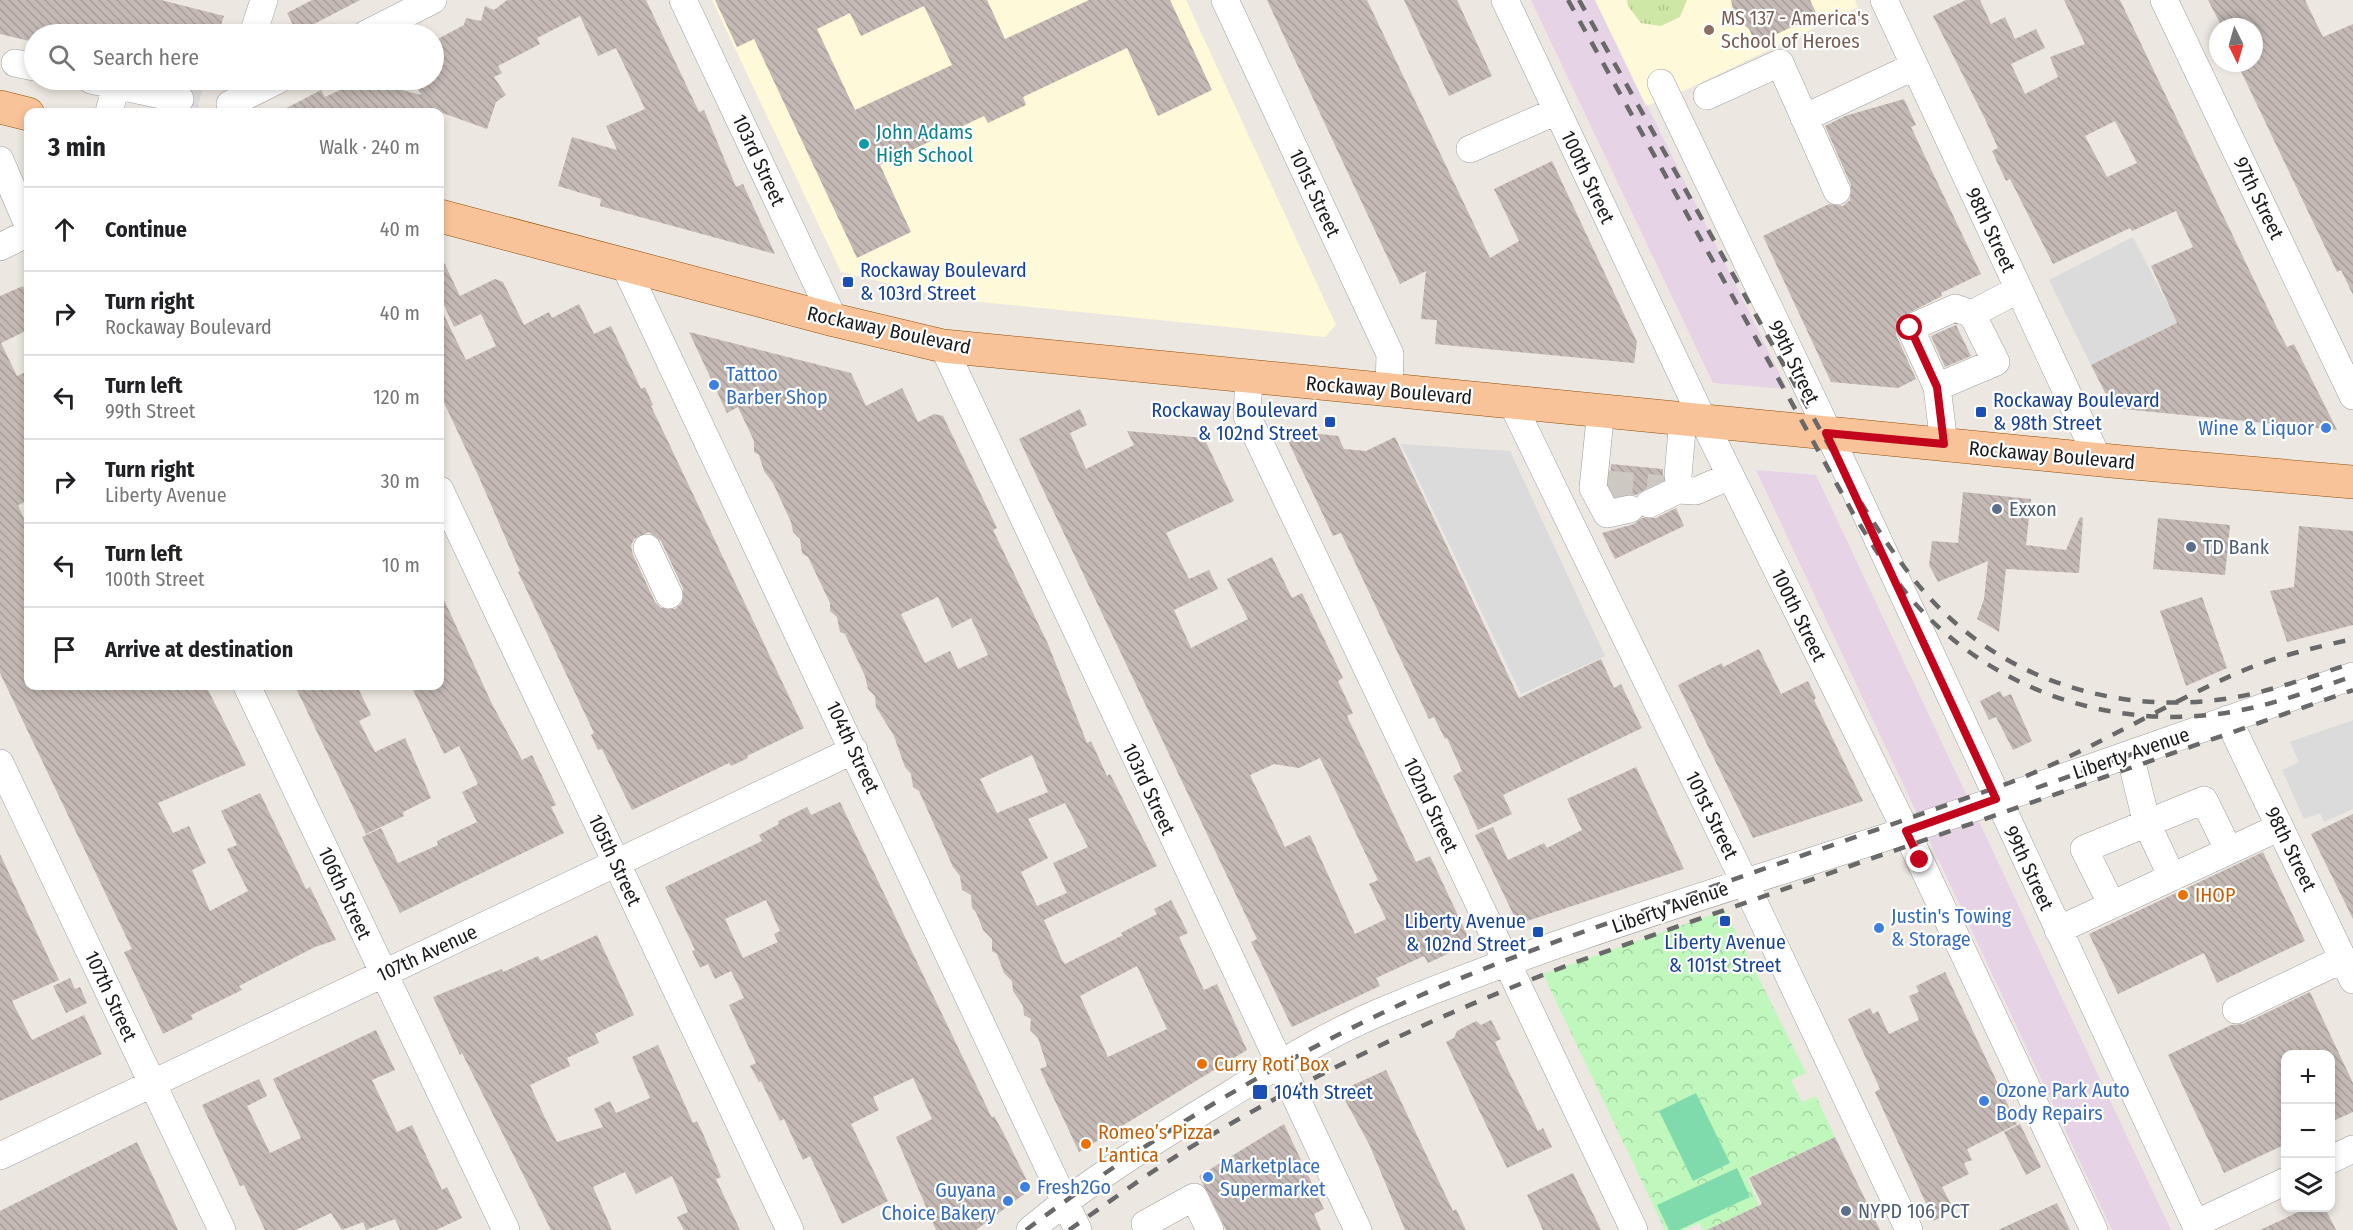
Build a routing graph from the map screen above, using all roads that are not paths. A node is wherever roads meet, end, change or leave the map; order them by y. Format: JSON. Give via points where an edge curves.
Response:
{"nodes":[{"id":1,"x":264,"y":0,"type":"edge"},
{"id":2,"x":433,"y":0,"type":"edge"},
{"id":3,"x":683,"y":0,"type":"edge"},
{"id":4,"x":1225,"y":0,"type":"edge"},
{"id":5,"x":1505,"y":0,"type":"edge"},
{"id":6,"x":1884,"y":0,"type":"edge"},
{"id":7,"x":2164,"y":0,"type":"edge"},
{"id":8,"x":256,"y":24,"type":"edge"},
{"id":9,"x":386,"y":24,"type":"edge"},
{"id":10,"x":1915,"y":66,"type":"junction"},
{"id":11,"x":1661,"y":83,"type":"dead end"},
{"id":12,"x":105,"y":90,"type":"edge"},
{"id":13,"x":139,"y":90,"type":"edge"},
{"id":14,"x":251,"y":90,"type":"edge"},
{"id":15,"x":1707,"y":96,"type":"dead end"},
{"id":16,"x":180,"y":99,"type":"dead end"},
{"id":17,"x":232,"y":99,"type":"edge"},
{"id":18,"x":0,"y":107,"type":"edge"},
{"id":19,"x":108,"y":108,"type":"edge"},
{"id":20,"x":1557,"y":111,"type":"junction"},
{"id":21,"x":24,"y":113,"type":"edge"},
{"id":22,"x":1804,"y":118,"type":"junction"},
{"id":23,"x":1470,"y":149,"type":"dead end"},
{"id":24,"x":0,"y":160,"type":"edge"},
{"id":25,"x":1837,"y":191,"type":"dead end"},
{"id":26,"x":24,"y":216,"type":"edge"},
{"id":27,"x":444,"y":217,"type":"edge"},
{"id":28,"x":24,"y":235,"type":"edge"},
{"id":29,"x":0,"y":247,"type":"edge"},
{"id":30,"x":625,"y":266,"type":"junction"},
{"id":31,"x":2019,"y":289,"type":"junction"},
{"id":32,"x":1972,"y":314,"type":"junction"},
{"id":33,"x":834,"y":320,"type":"junction"},
{"id":34,"x":943,"y":346,"type":"junction"},
{"id":35,"x":1249,"y":376,"type":"junction"},
{"id":36,"x":1937,"y":387,"type":"junction"},
{"id":37,"x":1389,"y":389,"type":"junction"},
{"id":38,"x":2353,"y":396,"type":"edge"},
{"id":39,"x":1511,"y":401,"type":"junction"},
{"id":40,"x":1601,"y":409,"type":"junction"},
{"id":41,"x":1693,"y":419,"type":"junction"},
{"id":42,"x":1826,"y":433,"type":"junction"},
{"id":43,"x":1944,"y":444,"type":"junction"},
{"id":44,"x":2098,"y":459,"type":"junction"},
{"id":45,"x":1730,"y":476,"type":"junction"},
{"id":46,"x":1601,"y":477,"type":"junction"},
{"id":47,"x":2353,"y":482,"type":"edge"},
{"id":48,"x":1661,"y":490,"type":"junction"},
{"id":49,"x":444,"y":498,"type":"edge"},
{"id":50,"x":1561,"y":502,"type":"junction"},
{"id":51,"x":647,"y":548,"type":"dead end"},
{"id":52,"x":669,"y":595,"type":"dead end"},
{"id":53,"x":2353,"y":676,"type":"edge"},
{"id":54,"x":249,"y":690,"type":"edge"},
{"id":55,"x":2228,"y":718,"type":"junction"},
{"id":56,"x":854,"y":750,"type":"junction"},
{"id":57,"x":2130,"y":754,"type":"junction"},
{"id":58,"x":0,"y":763,"type":"edge"},
{"id":59,"x":1996,"y":799,"type":"junction"},
{"id":60,"x":2148,"y":824,"type":"junction"},
{"id":61,"x":2280,"y":827,"type":"junction"},
{"id":62,"x":1906,"y":831,"type":"junction"},
{"id":63,"x":2229,"y":851,"type":"junction"},
{"id":64,"x":617,"y":863,"type":"junction"},
{"id":65,"x":2172,"y":877,"type":"junction"},
{"id":66,"x":1744,"y":881,"type":"junction"},
{"id":67,"x":2112,"y":905,"type":"junction"},
{"id":68,"x":2058,"y":930,"type":"junction"},
{"id":69,"x":1506,"y":963,"type":"junction"},
{"id":70,"x":383,"y":974,"type":"junction"},
{"id":71,"x":2350,"y":974,"type":"edge"},
{"id":72,"x":2236,"y":1010,"type":"dead end"},
{"id":73,"x":1278,"y":1065,"type":"junction"},
{"id":74,"x":152,"y":1083,"type":"junction"},
{"id":75,"x":2353,"y":1149,"type":"edge"},
{"id":76,"x":0,"y":1156,"type":"edge"},
{"id":77,"x":2335,"y":1158,"type":"edge"},
{"id":78,"x":2281,"y":1184,"type":"edge"},
{"id":79,"x":1064,"y":1202,"type":"junction"},
{"id":80,"x":2197,"y":1227,"type":"edge"},
{"id":81,"x":222,"y":1230,"type":"edge"},
{"id":82,"x":506,"y":1230,"type":"edge"},
{"id":83,"x":790,"y":1230,"type":"edge"},
{"id":84,"x":1030,"y":1230,"type":"edge"},
{"id":85,"x":1078,"y":1230,"type":"edge"},
{"id":86,"x":1148,"y":1230,"type":"edge"},
{"id":87,"x":1210,"y":1230,"type":"edge"},
{"id":88,"x":1358,"y":1230,"type":"edge"},
{"id":89,"x":1634,"y":1230,"type":"edge"},
{"id":90,"x":1910,"y":1230,"type":"edge"},
{"id":91,"x":2094,"y":1230,"type":"edge"}],
"edges":[{"from":1,"to":8,"type":"street"},
{"from":2,"to":9,"type":"street"},
{"from":3,"to":33,"type":"street","name":"103rd Street"},
{"from":4,"to":37,"type":"street","name":"101st Street","via":[[1390,354]]},
{"from":5,"to":20,"type":"street","name":"100th Street"},
{"from":6,"to":10,"type":"street","name":"98th Street"},
{"from":7,"to":38,"type":"street","name":"97th Street"},
{"from":10,"to":22,"type":"street"},
{"from":10,"to":31,"type":"street","name":"98th Street"},
{"from":11,"to":42,"type":"street","name":"99th Street"},
{"from":12,"to":19,"type":"street"},
{"from":13,"to":16,"type":"street"},
{"from":14,"to":17,"type":"street"},
{"from":15,"to":22,"type":"street","via":[[1780,63]]},
{"from":18,"to":21,"type":"main road"},
{"from":20,"to":23,"type":"street"},
{"from":20,"to":41,"type":"street","name":"100th Street"},
{"from":22,"to":25,"type":"street"},
{"from":24,"to":26,"type":"street"},
{"from":27,"to":30,"type":"main road","name":"Rockaway Boulevard"},
{"from":28,"to":29,"type":"street"},
{"from":30,"to":33,"type":"main road","name":"Rockaway Boulevard"},
{"from":30,"to":56,"type":"street","name":"104th Street"},
{"from":31,"to":32,"type":"street"},
{"from":31,"to":44,"type":"street","name":"98th Street"},
{"from":32,"to":36,"type":"street","via":[[1996,362]]},
{"from":32,"to":36,"type":"street","via":[[1955,308],[1910,328]]},
{"from":33,"to":34,"type":"main road","name":"Rockaway Boulevard"},
{"from":34,"to":35,"type":"main road","name":"Rockaway Boulevard"},
{"from":34,"to":73,"type":"street","name":"103rd Street"},
{"from":35,"to":37,"type":"main road","name":"Rockaway Boulevard"},
{"from":35,"to":69,"type":"street","name":"102nd Street","via":[[1247,416]]},
{"from":36,"to":43,"type":"street"},
{"from":37,"to":39,"type":"main road","name":"Rockaway Boulevard"},
{"from":39,"to":40,"type":"main road","name":"Rockaway Boulevard"},
{"from":39,"to":50,"type":"street","name":"101st Street"},
{"from":40,"to":41,"type":"main road","name":"Rockaway Boulevard"},
{"from":40,"to":46,"type":"street"},
{"from":41,"to":42,"type":"main road","name":"Rockaway Boulevard"},
{"from":41,"to":45,"type":"street","name":"100th Street"},
{"from":41,"to":48,"type":"street"},
{"from":42,"to":43,"type":"main road","name":"Rockaway Boulevard"},
{"from":42,"to":59,"type":"street","name":"99th Street"},
{"from":43,"to":44,"type":"main road","name":"Rockaway Boulevard"},
{"from":44,"to":47,"type":"main road","name":"Rockaway Boulevard"},
{"from":45,"to":48,"type":"street","via":[[1696,491]]},
{"from":45,"to":62,"type":"street","name":"100th Street"},
{"from":46,"to":48,"type":"street","via":[[1607,514]]},
{"from":46,"to":50,"type":"street"},
{"from":49,"to":64,"type":"street","name":"105th Street"},
{"from":50,"to":66,"type":"street","name":"101st Street"},
{"from":51,"to":52,"type":"street"},
{"from":53,"to":55,"type":"street","name":"Liberty Avenue"},
{"from":54,"to":70,"type":"street","name":"106th Street"},
{"from":55,"to":57,"type":"street","name":"Liberty Avenue"},
{"from":55,"to":61,"type":"street","name":"98th Street"},
{"from":56,"to":64,"type":"street","name":"107th Avenue"},
{"from":56,"to":79,"type":"street","name":"104th Street"},
{"from":57,"to":59,"type":"street","name":"Liberty Avenue"},
{"from":57,"to":60,"type":"street"},
{"from":58,"to":74,"type":"street","name":"107th Street"},
{"from":59,"to":62,"type":"street","name":"Liberty Avenue"},
{"from":59,"to":68,"type":"street","name":"99th Street"},
{"from":60,"to":63,"type":"street","via":[[2205,800]]},
{"from":60,"to":65,"type":"street"},
{"from":60,"to":67,"type":"street","via":[[2084,849]]},
{"from":61,"to":63,"type":"street"},
{"from":61,"to":71,"type":"street","name":"98th Street"},
{"from":62,"to":66,"type":"street","name":"Liberty Avenue"},
{"from":62,"to":91,"type":"street","name":"100th Street"},
{"from":63,"to":65,"type":"street"},
{"from":64,"to":70,"type":"street","name":"107th Avenue"},
{"from":64,"to":83,"type":"street","name":"105th Street"},
{"from":65,"to":67,"type":"street"},
{"from":66,"to":69,"type":"street","name":"Liberty Avenue"},
{"from":66,"to":90,"type":"street","name":"101st Street"},
{"from":67,"to":68,"type":"street"},
{"from":68,"to":80,"type":"street","name":"99th Street"},
{"from":69,"to":73,"type":"street","name":"Liberty Avenue","via":[[1377,1013]]},
{"from":69,"to":89,"type":"street","name":"102nd Street"},
{"from":70,"to":74,"type":"street","name":"107th Avenue"},
{"from":70,"to":82,"type":"street","name":"106th Street"},
{"from":71,"to":72,"type":"street"},
{"from":73,"to":79,"type":"street","name":"Liberty Avenue"},
{"from":73,"to":88,"type":"street","name":"103rd Street"},
{"from":74,"to":76,"type":"street","name":"107th Avenue"},
{"from":74,"to":81,"type":"street","name":"107th Street"},
{"from":75,"to":77,"type":"street"},
{"from":78,"to":80,"type":"street"},
{"from":79,"to":84,"type":"street","name":"Liberty Avenue"},
{"from":79,"to":85,"type":"street","name":"104th Street"},
{"from":86,"to":87,"type":"street","via":[[1145,1224],[1194,1197]]}]}
